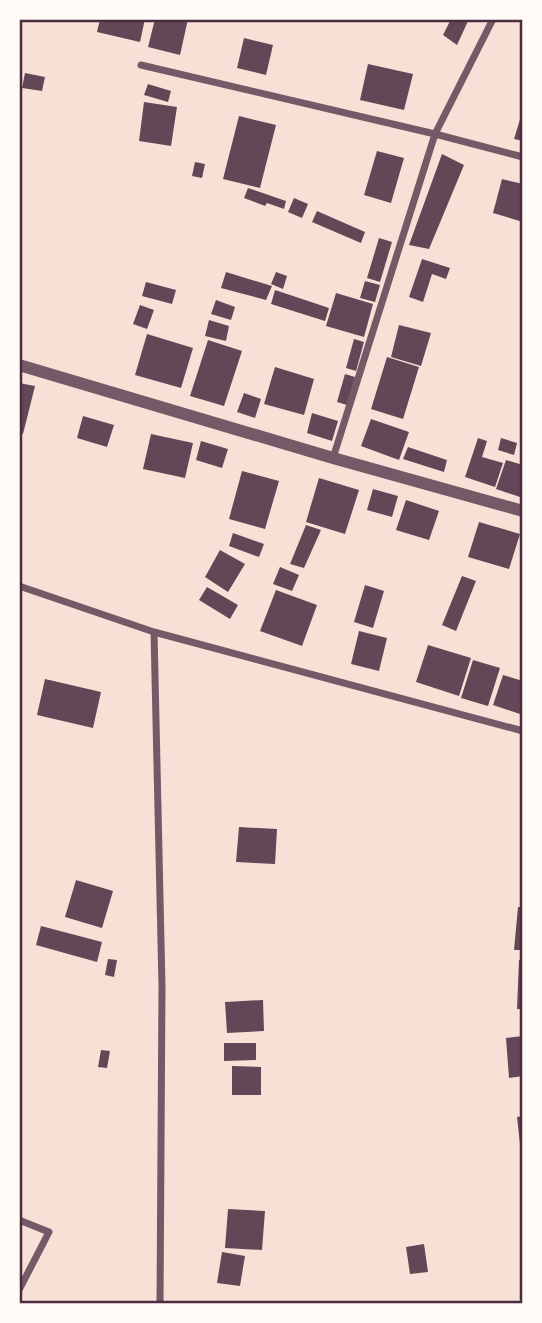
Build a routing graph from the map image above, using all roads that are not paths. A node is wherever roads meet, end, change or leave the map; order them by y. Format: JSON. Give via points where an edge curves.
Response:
{"nodes":[{"id":1,"x":493,"y":19,"type":"edge"},
{"id":2,"x":141,"y":65,"type":"dead end"},
{"id":3,"x":435,"y":134,"type":"junction"},
{"id":4,"x":523,"y":157,"type":"edge"},
{"id":5,"x":19,"y":365,"type":"edge"},
{"id":6,"x":333,"y":458,"type":"junction"},
{"id":7,"x":523,"y":511,"type":"edge"},
{"id":8,"x":19,"y":586,"type":"edge"},
{"id":9,"x":154,"y":632,"type":"junction"},
{"id":10,"x":523,"y":731,"type":"edge"},
{"id":11,"x":19,"y":1220,"type":"edge"},
{"id":12,"x":19,"y":1290,"type":"edge"},
{"id":13,"x":160,"y":1304,"type":"edge"}],
"edges":[{"from":1,"to":3,"type":"street"},
{"from":2,"to":3,"type":"street"},
{"from":3,"to":4,"type":"street"},
{"from":3,"to":6,"type":"street"},
{"from":5,"to":6,"type":"street"},
{"from":6,"to":7,"type":"street"},
{"from":8,"to":9,"type":"street"},
{"from":9,"to":10,"type":"street"},
{"from":9,"to":13,"type":"street","via":[[162,986]]},
{"from":11,"to":12,"type":"street","via":[[49,1231]]}]}
